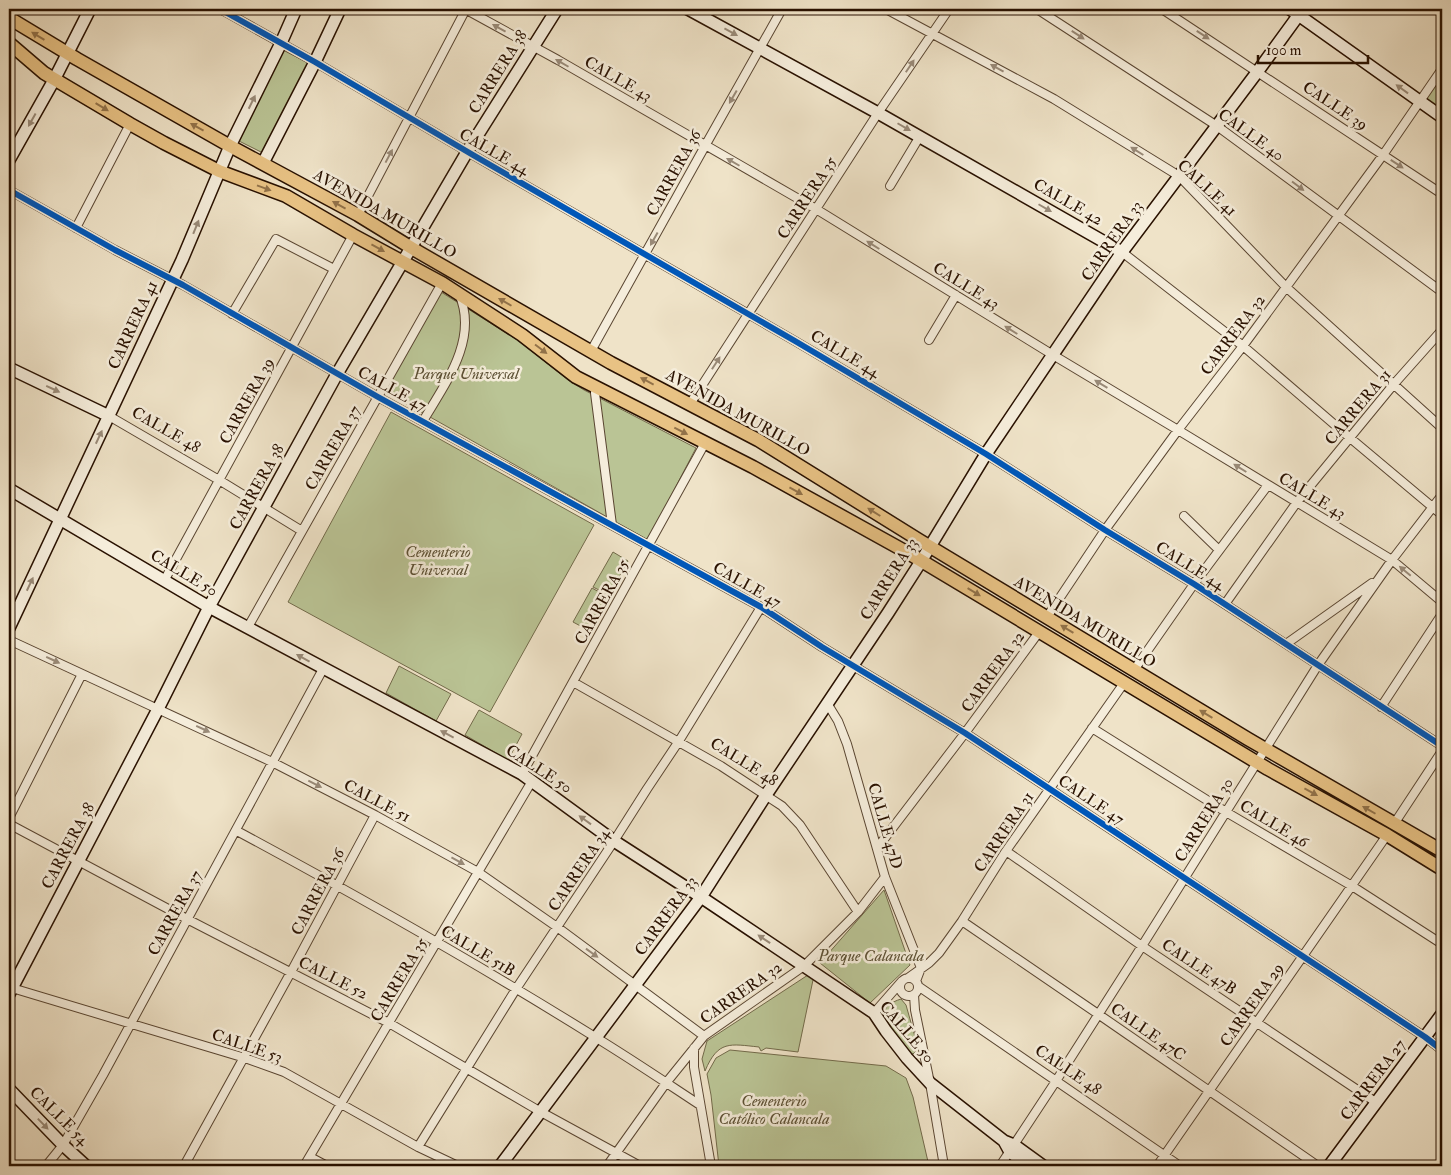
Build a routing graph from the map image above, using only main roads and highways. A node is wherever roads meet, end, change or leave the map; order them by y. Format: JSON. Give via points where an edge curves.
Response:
{"nodes":[{"id":1,"x":9,"y":18,"type":"edge"},
{"id":2,"x":9,"y":43,"type":"edge"},
{"id":3,"x":1442,"y":851,"type":"edge"},
{"id":4,"x":1442,"y":869,"type":"edge"}],
"edges":[{"from":3,"to":1,"type":"main road","name":"AVENIDA MURILLO","one_way":true,"via":[[1264,749],[758,440],[591,351]]},
{"from":2,"to":4,"type":"main road","name":"AVENIDA MURILLO","one_way":true,"via":[[54,80],[130,124],[219,171],[286,196],[458,292],[522,335],[576,377],[754,467],[921,560]]}]}
